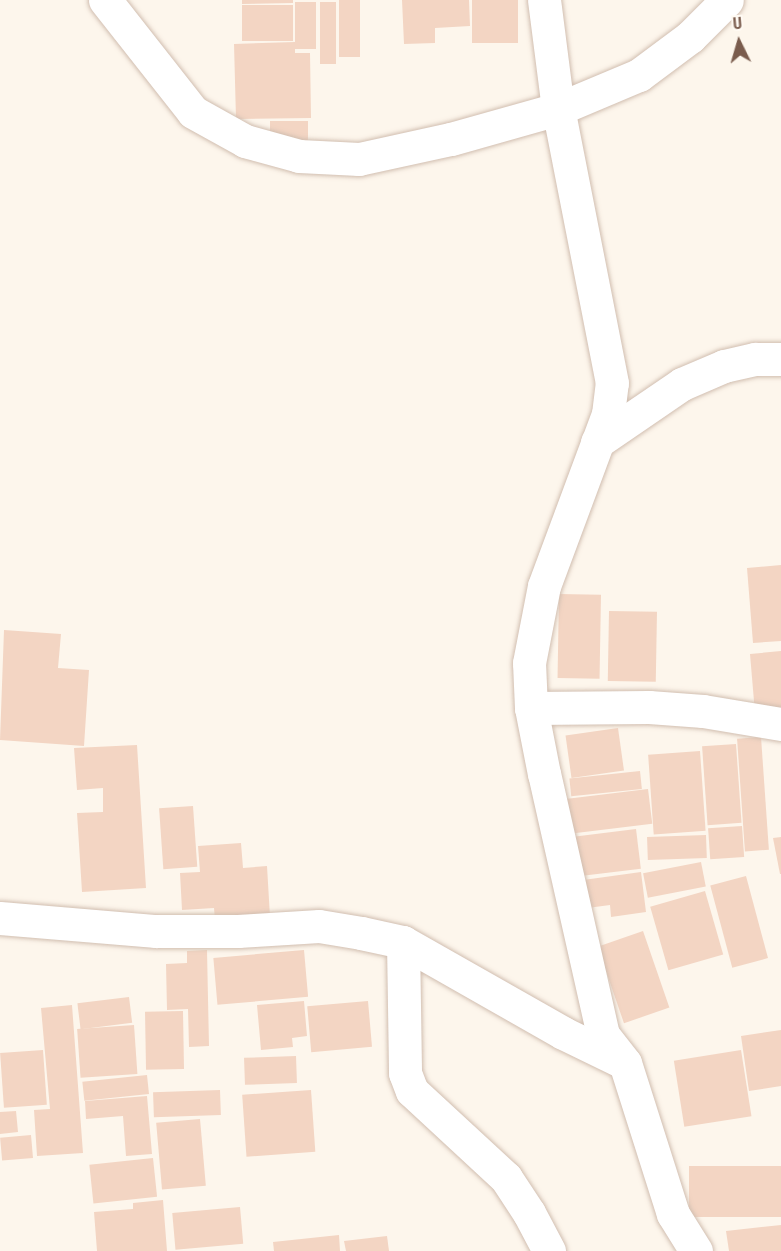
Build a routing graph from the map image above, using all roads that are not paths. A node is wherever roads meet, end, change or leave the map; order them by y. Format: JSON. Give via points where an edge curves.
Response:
{"nodes":[{"id":1,"x":105,"y":0,"type":"edge"},
{"id":2,"x":544,"y":0,"type":"edge"},
{"id":3,"x":727,"y":0,"type":"edge"},
{"id":4,"x":558,"y":109,"type":"junction"},
{"id":5,"x":781,"y":359,"type":"edge"},
{"id":6,"x":597,"y":442,"type":"junction"},
{"id":7,"x":531,"y":708,"type":"junction"},
{"id":8,"x":781,"y":724,"type":"edge"},
{"id":9,"x":0,"y":918,"type":"edge"},
{"id":10,"x":403,"y":942,"type":"junction"},
{"id":11,"x":626,"y":1063,"type":"junction"},
{"id":12,"x":549,"y":1251,"type":"edge"},
{"id":13,"x":696,"y":1251,"type":"edge"}],
"edges":[{"from":1,"to":4,"type":"street","via":[[193,112],[245,141],[299,156],[359,159],[451,139]]},
{"from":2,"to":4,"type":"street"},
{"from":3,"to":4,"type":"street","via":[[690,37],[639,75]]},
{"from":4,"to":6,"type":"street","via":[[612,382],[608,414]]},
{"from":5,"to":6,"type":"street","via":[[755,359],[724,366],[682,384]]},
{"from":6,"to":7,"type":"street","via":[[544,586],[529,663]]},
{"from":7,"to":8,"type":"street","via":[[650,707]]},
{"from":7,"to":11,"type":"street","via":[[603,1035]]},
{"from":9,"to":10,"type":"street","via":[[156,931],[319,926]]},
{"from":10,"to":11,"type":"street","via":[[562,1034]]},
{"from":10,"to":12,"type":"street","via":[[405,1073],[412,1091],[506,1178]]},
{"from":11,"to":13,"type":"street","via":[[673,1214]]}]}
